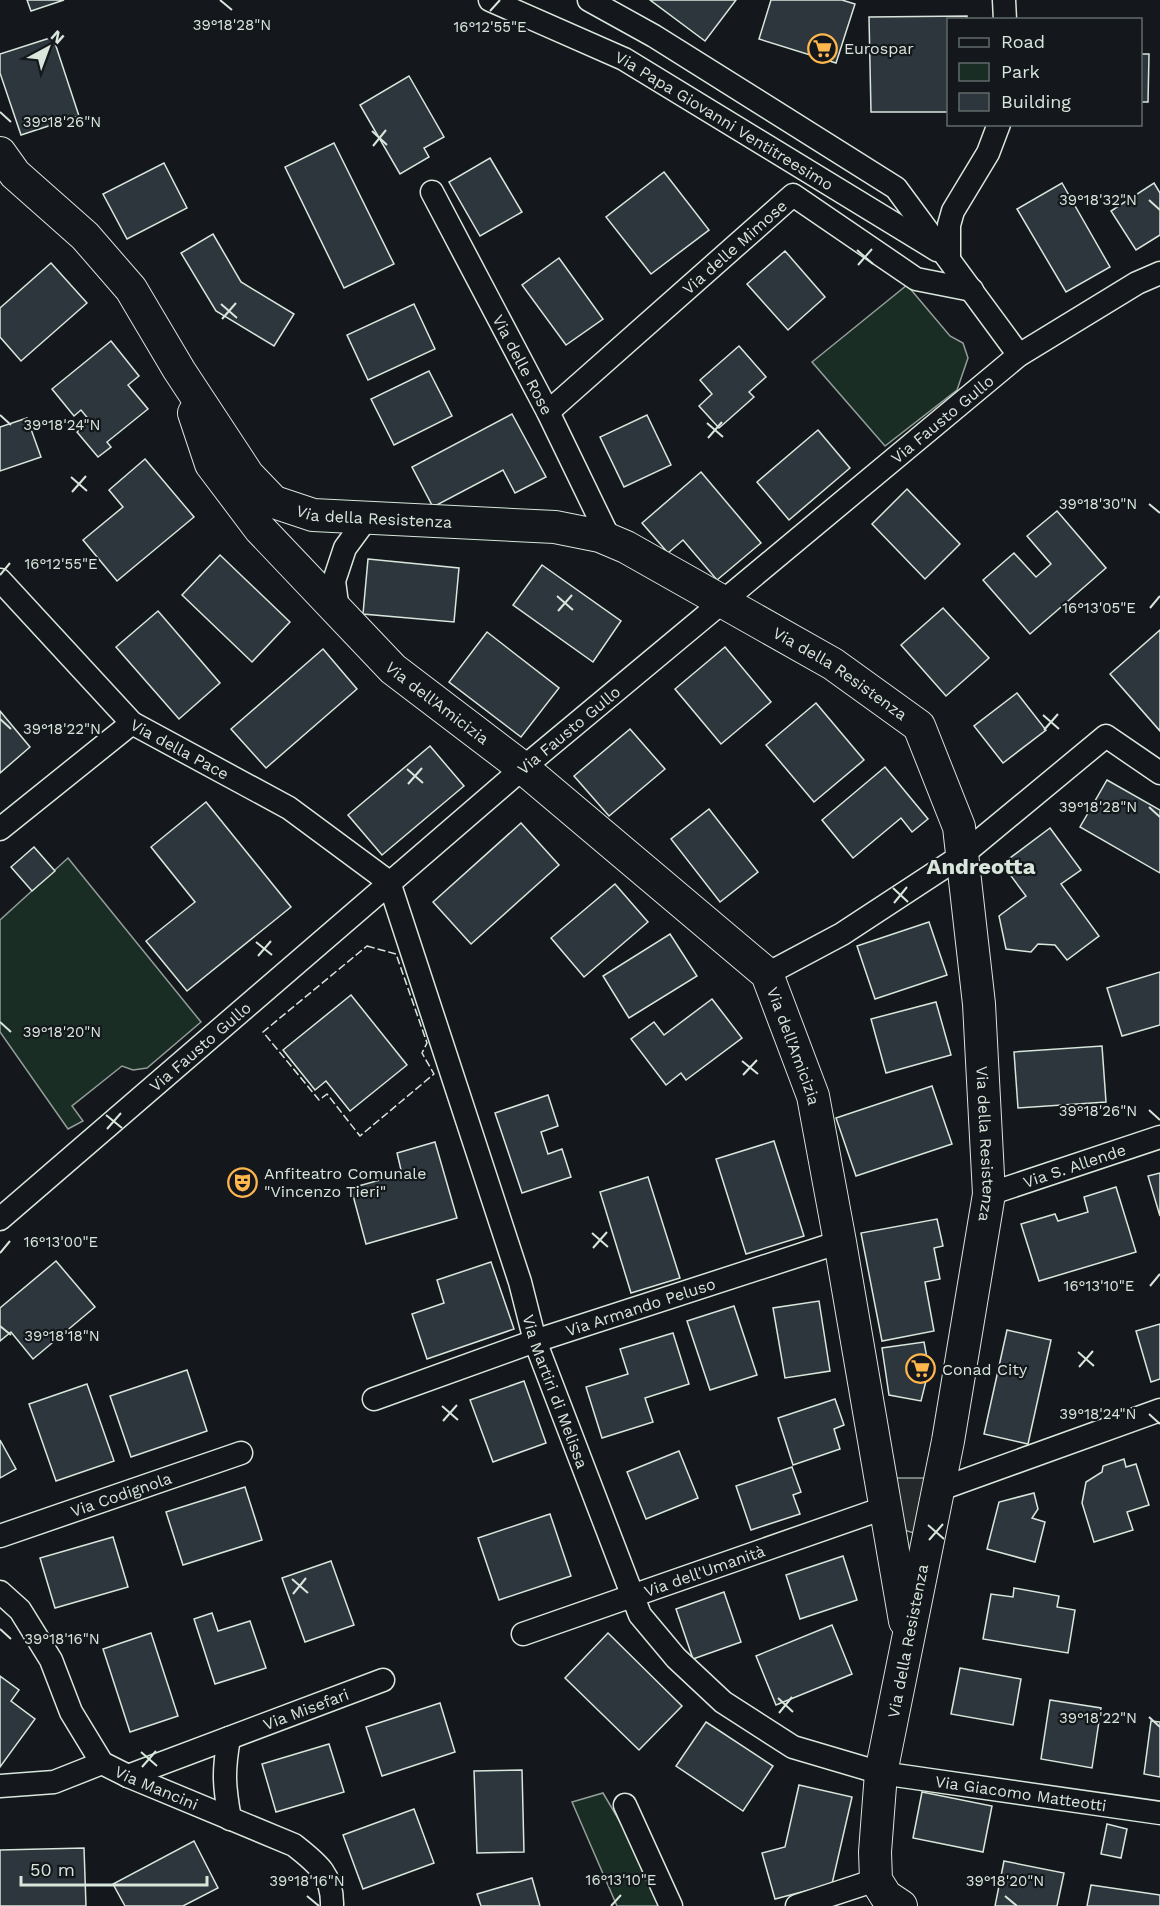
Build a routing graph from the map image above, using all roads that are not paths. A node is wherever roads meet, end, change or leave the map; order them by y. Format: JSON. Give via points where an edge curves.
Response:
{"nodes":[{"id":1,"x":490,"y":0,"type":"edge"},
{"id":2,"x":589,"y":0,"type":"edge"},
{"id":3,"x":1004,"y":0,"type":"edge"},
{"id":4,"x":1005,"y":18,"type":"edge"},
{"id":5,"x":998,"y":126,"type":"edge"},
{"id":6,"x":0,"y":153,"type":"edge"},
{"id":7,"x":432,"y":192,"type":"dead end"},
{"id":8,"x":949,"y":257,"type":"junction"},
{"id":9,"x":1160,"y":273,"type":"edge"},
{"id":10,"x":972,"y":290,"type":"junction"},
{"id":11,"x":1019,"y":355,"type":"junction"},
{"id":12,"x":179,"y":370,"type":"junction"},
{"id":13,"x":548,"y":412,"type":"junction"},
{"id":14,"x":368,"y":518,"type":"junction"},
{"id":15,"x":610,"y":540,"type":"junction"},
{"id":16,"x":0,"y":580,"type":"edge"},
{"id":17,"x":720,"y":602,"type":"junction"},
{"id":18,"x":338,"y":611,"type":"junction"},
{"id":19,"x":132,"y":723,"type":"junction"},
{"id":20,"x":523,"y":768,"type":"junction"},
{"id":21,"x":1160,"y":773,"type":"edge"},
{"id":22,"x":0,"y":829,"type":"edge"},
{"id":23,"x":961,"y":856,"type":"junction"},
{"id":24,"x":389,"y":882,"type":"junction"},
{"id":25,"x":766,"y":974,"type":"junction"},
{"id":26,"x":1160,"y":1137,"type":"edge"},
{"id":27,"x":989,"y":1194,"type":"junction"},
{"id":28,"x":0,"y":1219,"type":"edge"},
{"id":29,"x":840,"y":1242,"type":"junction"},
{"id":30,"x":535,"y":1341,"type":"junction"},
{"id":31,"x":374,"y":1399,"type":"dead end"},
{"id":32,"x":1160,"y":1410,"type":"edge"},
{"id":33,"x":241,"y":1453,"type":"dead end"},
{"id":34,"x":938,"y":1490,"type":"junction"},
{"id":35,"x":887,"y":1522,"type":"junction"},
{"id":36,"x":0,"y":1536,"type":"edge"},
{"id":37,"x":928,"y":1538,"type":"junction"},
{"id":38,"x":0,"y":1592,"type":"edge"},
{"id":39,"x":632,"y":1597,"type":"junction"},
{"id":40,"x":523,"y":1634,"type":"dead end"},
{"id":41,"x":908,"y":1639,"type":"junction"},
{"id":42,"x":383,"y":1680,"type":"dead end"},
{"id":43,"x":229,"y":1738,"type":"junction"},
{"id":44,"x":102,"y":1763,"type":"junction"},
{"id":45,"x":881,"y":1773,"type":"junction"},
{"id":46,"x":128,"y":1776,"type":"junction"},
{"id":47,"x":0,"y":1786,"type":"edge"},
{"id":48,"x":625,"y":1805,"type":"dead end"},
{"id":49,"x":1160,"y":1813,"type":"edge"},
{"id":50,"x":230,"y":1819,"type":"junction"},
{"id":51,"x":860,"y":1892,"type":"edge"},
{"id":52,"x":332,"y":1906,"type":"edge"},
{"id":53,"x":671,"y":1906,"type":"edge"},
{"id":54,"x":797,"y":1906,"type":"edge"},
{"id":55,"x":902,"y":1906,"type":"edge"}],
"edges":[{"from":1,"to":8,"type":"street","name":"Via Papa Giovanni Ventitreesimo","via":[[624,59]]},
{"from":2,"to":8,"type":"street","name":"Via Papa Giovanni Ventitreesimo","via":[[654,36],[896,188]]},
{"from":3,"to":4,"type":"street"},
{"from":5,"to":8,"type":"street","via":[[988,153],[953,211]]},
{"from":6,"to":12,"type":"street","name":"Via della Resistenza","via":[[15,174],[85,236],[131,289]]},
{"from":7,"to":13,"type":"street","name":"Via delle Rose"},
{"from":8,"to":10,"type":"street","name":"Via Papa Giovanni Ventitreesimo"},
{"from":9,"to":11,"type":"street","name":"Via Fausto Gullo"},
{"from":10,"to":11,"type":"street","name":"Via Papa Giovanni Ventitreesimo"},
{"from":10,"to":13,"type":"street","name":"Via delle Mimose","via":[[916,279],[793,195]]},
{"from":11,"to":17,"type":"street","name":"Via Fausto Gullo"},
{"from":12,"to":14,"type":"street","name":"Via della Resistenza","via":[[248,475],[274,502],[313,515]]},
{"from":12,"to":18,"type":"street","name":"Via dell'Amicizia","via":[[211,465],[260,530]]},
{"from":13,"to":15,"type":"street","name":"Via delle Rose"},
{"from":14,"to":15,"type":"street","name":"Via della Resistenza","via":[[555,527]]},
{"from":14,"to":18,"type":"street","via":[[345,548],[334,580]]},
{"from":15,"to":17,"type":"street","name":"Via della Resistenza"},
{"from":16,"to":19,"type":"street","name":"Via della Pace"},
{"from":17,"to":20,"type":"street","name":"Via Fausto Gullo"},
{"from":17,"to":23,"type":"street","name":"Via della Resistenza","via":[[833,664],[919,726],[958,827]]},
{"from":18,"to":20,"type":"street","name":"Via dell'Amicizia","via":[[393,669]]},
{"from":19,"to":22,"type":"street"},
{"from":19,"to":24,"type":"street","name":"Via della Pace","via":[[290,808]]},
{"from":20,"to":24,"type":"street","name":"Via Fausto Gullo"},
{"from":20,"to":25,"type":"street","name":"Via dell'Amicizia"},
{"from":21,"to":23,"type":"street","via":[[1106,736]]},
{"from":23,"to":25,"type":"street","via":[[842,934]]},
{"from":23,"to":27,"type":"street","name":"Via della Resistenza","via":[[979,1004]]},
{"from":24,"to":28,"type":"street","name":"Via Fausto Gullo"},
{"from":24,"to":30,"type":"street","name":"Via Martiri di Melissa","via":[[520,1282]]},
{"from":25,"to":29,"type":"street","name":"Via dell'Amicizia","via":[[813,1096]]},
{"from":26,"to":27,"type":"street","name":"Via S. Allende"},
{"from":27,"to":34,"type":"street","name":"Via della Resistenza"},
{"from":29,"to":30,"type":"street","name":"Via Armando Peluso"},
{"from":29,"to":35,"type":"street","name":"Via dell'Amicizia"},
{"from":30,"to":31,"type":"street","name":"Via Armando Peluso"},
{"from":30,"to":39,"type":"street","name":"Via Martiri di Melissa"},
{"from":32,"to":34,"type":"street"},
{"from":33,"to":36,"type":"street","name":"Via Codignola"},
{"from":34,"to":37,"type":"street","name":"Via della Resistenza"},
{"from":35,"to":37,"type":"street","via":[[904,1543]]},
{"from":35,"to":39,"type":"street","name":"Via dell'Umanità"},
{"from":35,"to":41,"type":"street","name":"Via dell'Amicizia"},
{"from":37,"to":41,"type":"street","name":"Via della Resistenza"},
{"from":38,"to":44,"type":"street","name":"Via Mancini","via":[[20,1610],[51,1660],[71,1712]]},
{"from":39,"to":40,"type":"street","name":"Via dell'Umanità"},
{"from":39,"to":45,"type":"street","name":"Via Martiri di Melissa","via":[[640,1615],[676,1659],[723,1702],[793,1747]]},
{"from":41,"to":45,"type":"street","name":"Via della Resistenza"},
{"from":42,"to":43,"type":"street","name":"Via Misefari"},
{"from":43,"to":46,"type":"street","name":"Via Misefari"},
{"from":43,"to":50,"type":"street","via":[[224,1783]]},
{"from":44,"to":46,"type":"street","name":"Via Mancini"},
{"from":44,"to":47,"type":"street","via":[[54,1782]]},
{"from":45,"to":49,"type":"street","name":"Via Giacomo Matteotti"},
{"from":45,"to":51,"type":"street","name":"Via della Resistenza","via":[[875,1852]]},
{"from":46,"to":50,"type":"street","name":"Via Mancini"},
{"from":48,"to":53,"type":"street"},
{"from":50,"to":52,"type":"street","name":"Via Mancini","via":[[294,1845],[317,1863],[333,1889]]},
{"from":51,"to":54,"type":"street"},
{"from":51,"to":55,"type":"street","via":[[886,1896]]}]}
